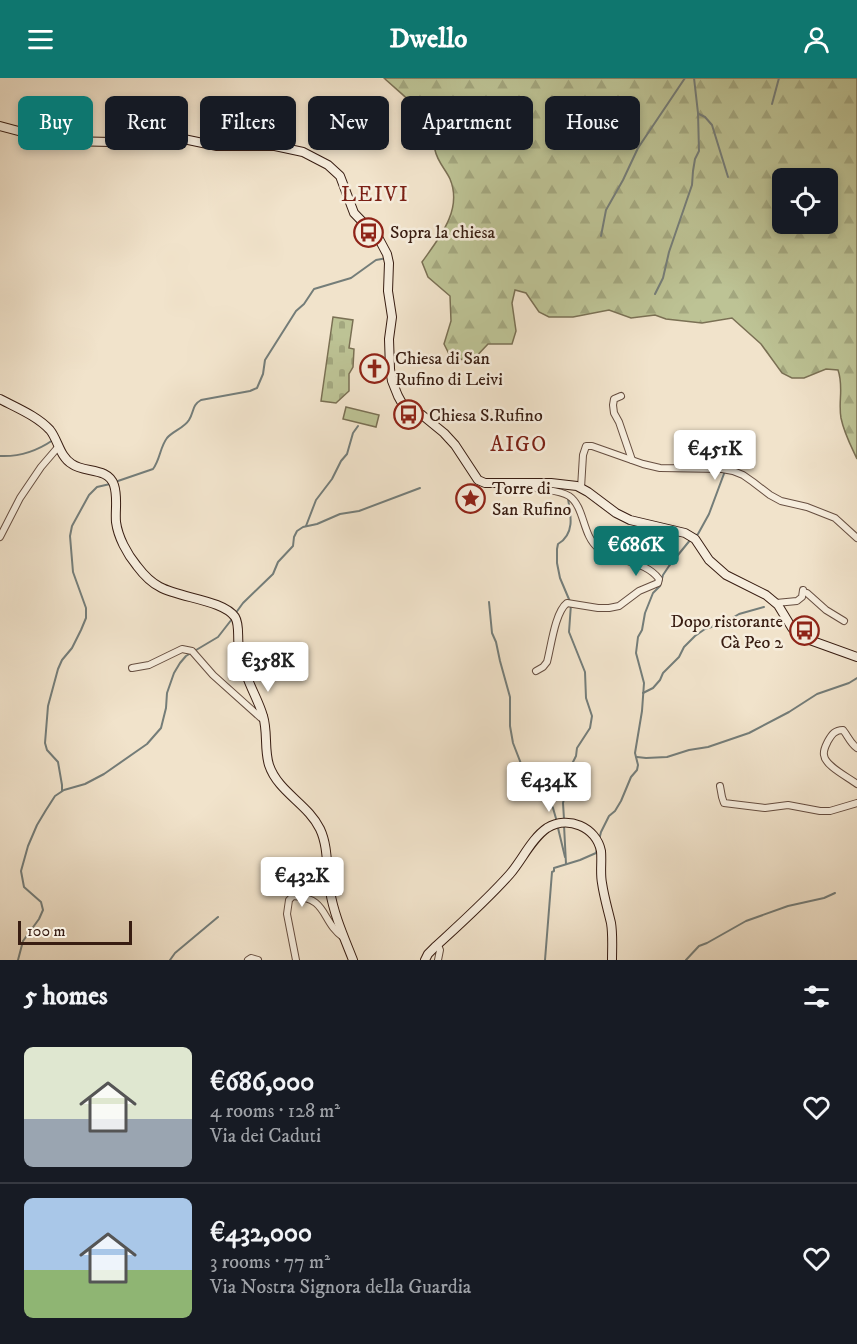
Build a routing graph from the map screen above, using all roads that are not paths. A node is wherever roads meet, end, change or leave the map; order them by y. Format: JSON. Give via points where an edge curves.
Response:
{"nodes":[{"id":1,"x":0,"y":126,"type":"edge"},
{"id":2,"x":621,"y":396,"type":"dead end"},
{"id":3,"x":0,"y":399,"type":"edge"},
{"id":4,"x":59,"y":446,"type":"junction"},
{"id":5,"x":632,"y":460,"type":"junction"},
{"id":6,"x":528,"y":483,"type":"junction"},
{"id":7,"x":581,"y":488,"type":"junction"},
{"id":8,"x":0,"y":537,"type":"edge"},
{"id":9,"x":857,"y":538,"type":"edge"},
{"id":10,"x":776,"y":603,"type":"junction"},
{"id":11,"x":844,"y":621,"type":"dead end"},
{"id":12,"x":857,"y":657,"type":"edge"},
{"id":13,"x":132,"y":668,"type":"dead end"},
{"id":14,"x":536,"y":671,"type":"dead end"},
{"id":15,"x":264,"y":719,"type":"junction"},
{"id":16,"x":857,"y":748,"type":"edge"},
{"id":17,"x":857,"y":784,"type":"edge"},
{"id":18,"x":720,"y":786,"type":"dead end"},
{"id":19,"x":857,"y":803,"type":"edge"},
{"id":20,"x":344,"y":939,"type":"junction"},
{"id":21,"x":438,"y":945,"type":"junction"},
{"id":22,"x":248,"y":960,"type":"edge"},
{"id":23,"x":258,"y":960,"type":"edge"},
{"id":24,"x":296,"y":960,"type":"edge"},
{"id":25,"x":353,"y":960,"type":"edge"},
{"id":26,"x":425,"y":960,"type":"edge"},
{"id":27,"x":438,"y":960,"type":"edge"},
{"id":28,"x":612,"y":960,"type":"edge"}],
"edges":[{"from":1,"to":6,"type":"street","via":[[66,141],[112,142],[151,135],[217,146],[275,146],[303,152],[328,165],[340,176],[354,213],[379,239],[387,254],[392,317],[390,369],[403,405],[444,433],[478,480]]},
{"from":2,"to":5,"type":"street","via":[[614,399],[614,414]]},
{"from":3,"to":4,"type":"street","via":[[40,421]]},
{"from":4,"to":8,"type":"street","via":[[20,498]]},
{"from":4,"to":15,"type":"street","via":[[68,462],[77,468],[101,472],[113,483],[120,536],[137,567],[152,582],[231,612],[237,620],[246,675]]},
{"from":5,"to":7,"type":"street","via":[[586,446]]},
{"from":5,"to":9,"type":"street","via":[[660,468],[733,471],[781,501],[835,518]]},
{"from":6,"to":7,"type":"street"},
{"from":6,"to":14,"type":"street","via":[[534,489],[572,497],[596,546],[650,570],[659,579],[619,606],[598,608],[567,603],[558,617],[547,662]]},
{"from":7,"to":10,"type":"street","via":[[630,520],[685,533],[726,575]]},
{"from":10,"to":11,"type":"street","via":[[797,601],[803,590]]},
{"from":10,"to":12,"type":"street","via":[[799,635]]},
{"from":13,"to":15,"type":"street","via":[[149,665],[182,649],[192,651],[213,675]]},
{"from":15,"to":20,"type":"street","via":[[266,751],[273,774],[320,828],[330,891]]},
{"from":16,"to":17,"type":"street","via":[[839,730],[831,735],[824,751],[827,763]]},
{"from":18,"to":19,"type":"street","via":[[724,803],[755,807],[788,805],[830,811]]},
{"from":20,"to":24,"type":"street","via":[[316,901],[293,896],[287,914]]},
{"from":20,"to":25,"type":"street"},
{"from":21,"to":26,"type":"street"},
{"from":21,"to":27,"type":"street"},
{"from":21,"to":28,"type":"street","via":[[511,873],[547,828],[570,822],[583,827],[600,847]]},
{"from":22,"to":23,"type":"street"}]}
